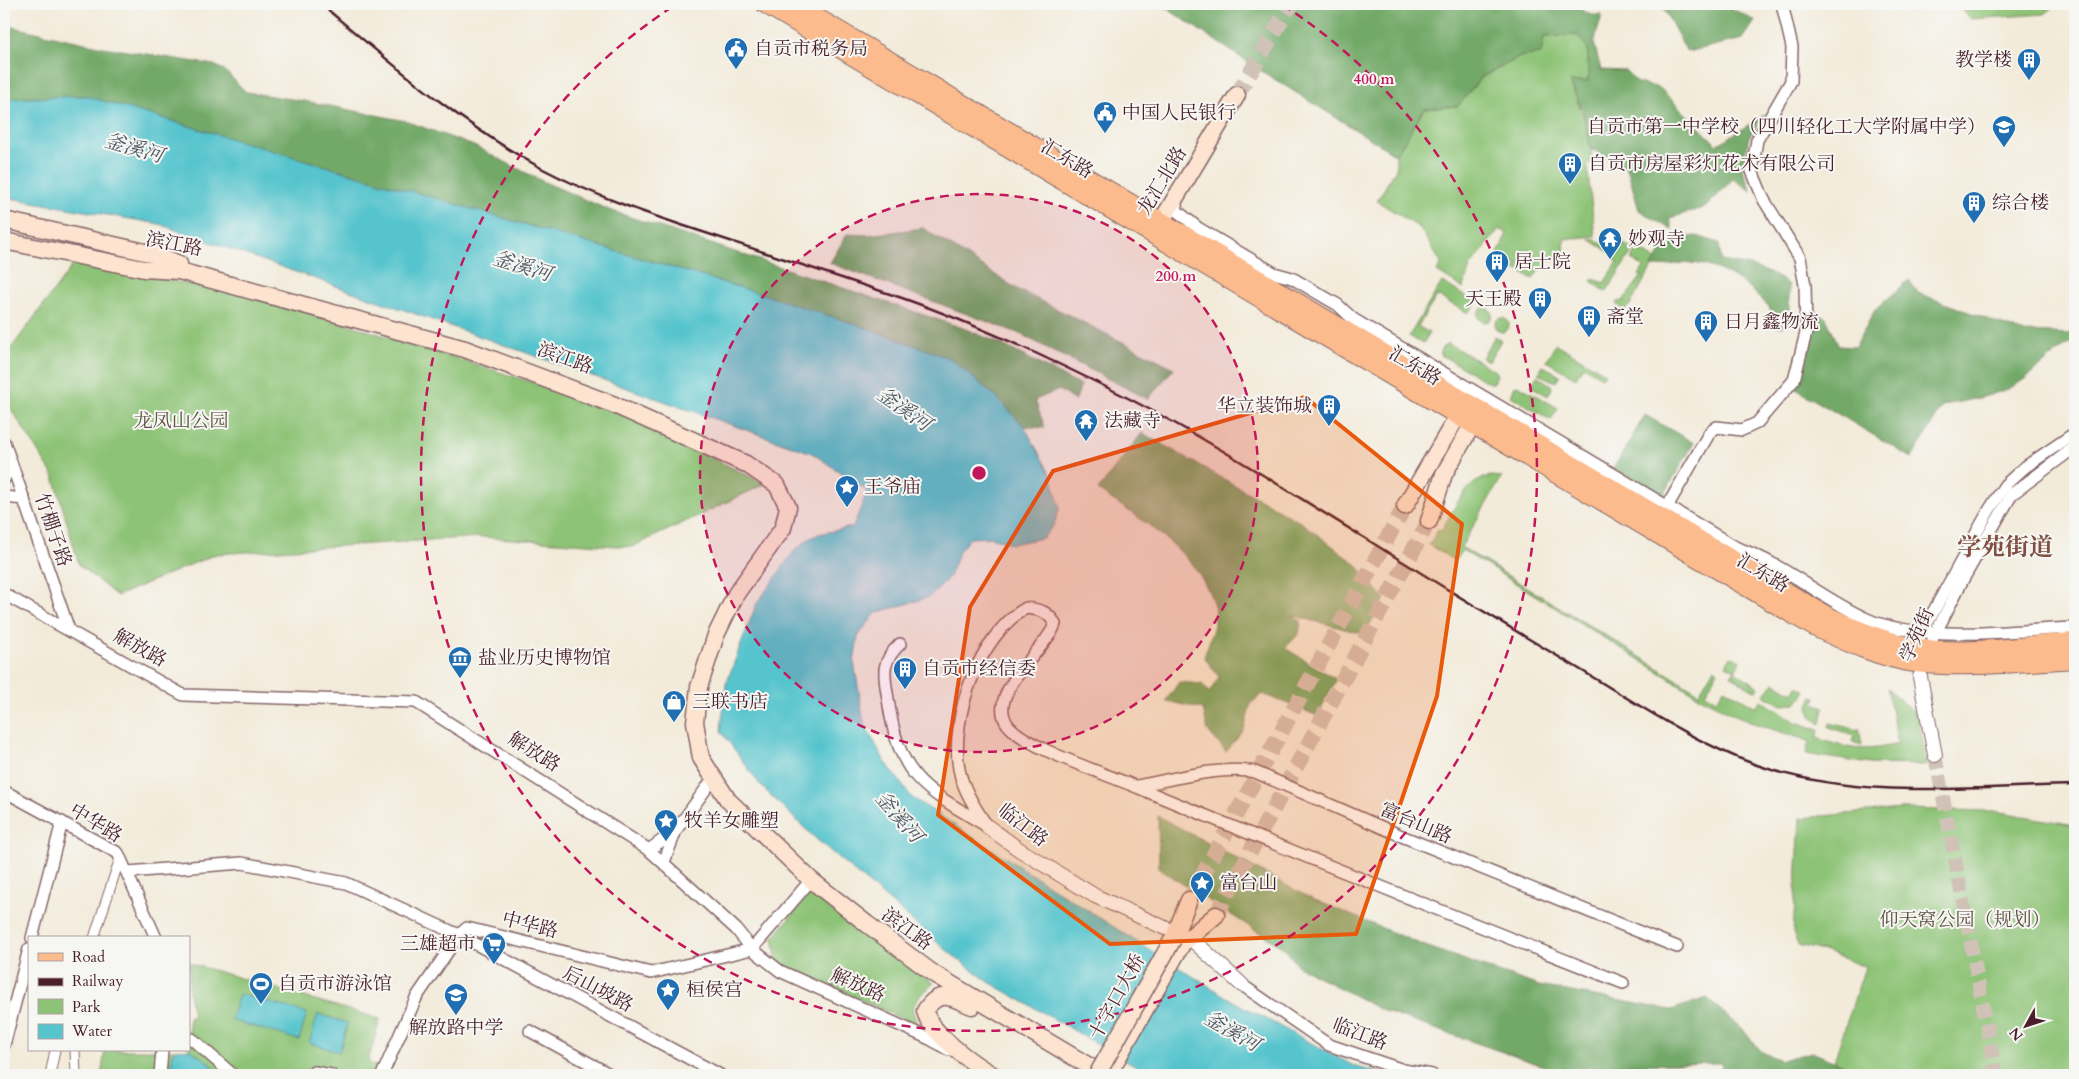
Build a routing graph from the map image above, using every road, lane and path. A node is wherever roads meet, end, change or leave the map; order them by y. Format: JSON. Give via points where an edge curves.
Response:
{"nodes":[{"id":1,"x":765,"y":4,"type":"edge"},
{"id":2,"x":794,"y":4,"type":"edge"},
{"id":3,"x":1782,"y":4,"type":"edge"},
{"id":4,"x":1175,"y":198,"type":"junction"},
{"id":5,"x":4,"y":220,"type":"edge"},
{"id":6,"x":1153,"y":227,"type":"junction"},
{"id":7,"x":4,"y":230,"type":"edge"},
{"id":8,"x":4,"y":241,"type":"edge"},
{"id":9,"x":179,"y":264,"type":"junction"},
{"id":10,"x":1469,"y":414,"type":"junction"},
{"id":11,"x":2075,"y":433,"type":"edge"},
{"id":12,"x":4,"y":442,"type":"edge"},
{"id":13,"x":2075,"y":447,"type":"edge"},
{"id":14,"x":11,"y":463,"type":"junction"},
{"id":15,"x":4,"y":479,"type":"edge"},
{"id":16,"x":4,"y":497,"type":"edge"},
{"id":17,"x":24,"y":500,"type":"junction"},
{"id":18,"x":1668,"y":505,"type":"junction"},
{"id":19,"x":4,"y":594,"type":"edge"},
{"id":20,"x":2075,"y":628,"type":"edge"},
{"id":21,"x":69,"y":630,"type":"junction"},
{"id":22,"x":1922,"y":631,"type":"junction"},
{"id":23,"x":2075,"y":642,"type":"edge"},
{"id":24,"x":900,"y":644,"type":"dead end"},
{"id":25,"x":1923,"y":655,"type":"junction"},
{"id":26,"x":2075,"y":659,"type":"edge"},
{"id":27,"x":1936,"y":756,"type":"tunnel mouth"},
{"id":28,"x":713,"y":780,"type":"junction"},
{"id":29,"x":1136,"y":786,"type":"junction"},
{"id":30,"x":4,"y":791,"type":"edge"},
{"id":31,"x":62,"y":822,"type":"junction"},
{"id":32,"x":988,"y":827,"type":"junction"},
{"id":33,"x":676,"y":830,"type":"junction"},
{"id":34,"x":649,"y":850,"type":"junction"},
{"id":35,"x":120,"y":858,"type":"junction"},
{"id":36,"x":664,"y":862,"type":"junction"},
{"id":37,"x":128,"y":872,"type":"junction"},
{"id":38,"x":811,"y":880,"type":"junction"},
{"id":39,"x":1189,"y":900,"type":"tunnel mouth"},
{"id":40,"x":1216,"y":915,"type":"tunnel mouth"},
{"id":41,"x":459,"y":935,"type":"junction"},
{"id":42,"x":33,"y":936,"type":"edge"},
{"id":43,"x":95,"y":936,"type":"edge"},
{"id":44,"x":155,"y":936,"type":"edge"},
{"id":45,"x":1180,"y":938,"type":"junction"},
{"id":46,"x":1677,"y":946,"type":"dead end"},
{"id":47,"x":752,"y":949,"type":"junction"},
{"id":48,"x":28,"y":953,"type":"edge"},
{"id":49,"x":1623,"y":983,"type":"dead end"},
{"id":50,"x":1242,"y":985,"type":"joint"},
{"id":51,"x":1007,"y":1018,"type":"junction"},
{"id":52,"x":530,"y":1031,"type":"dead end"},
{"id":53,"x":190,"y":1038,"type":"edge"},
{"id":54,"x":4,"y":1045,"type":"edge"},
{"id":55,"x":55,"y":1052,"type":"edge"},
{"id":56,"x":75,"y":1052,"type":"edge"},
{"id":57,"x":162,"y":1052,"type":"edge"},
{"id":58,"x":990,"y":1074,"type":"edge"},
{"id":59,"x":50,"y":1075,"type":"edge"},
{"id":60,"x":76,"y":1075,"type":"edge"},
{"id":61,"x":160,"y":1075,"type":"edge"},
{"id":62,"x":233,"y":1075,"type":"edge"},
{"id":63,"x":311,"y":1075,"type":"edge"},
{"id":64,"x":331,"y":1075,"type":"edge"},
{"id":65,"x":382,"y":1075,"type":"edge"},
{"id":66,"x":611,"y":1075,"type":"edge"},
{"id":67,"x":720,"y":1075,"type":"edge"},
{"id":68,"x":1097,"y":1075,"type":"edge"},
{"id":69,"x":1104,"y":1075,"type":"edge"},
{"id":70,"x":1108,"y":1075,"type":"edge"},
{"id":71,"x":1432,"y":1075,"type":"edge"}],
"edges":[{"from":1,"to":6,"type":"main road","name":"汇东路"},
{"from":2,"to":6,"type":"main road","name":"汇东路"},
{"from":3,"to":18,"type":"street","via":[[1792,47],[1791,81],[1756,140],[1752,170],[1764,200],[1800,258],[1805,285],[1806,333],[1794,380],[1757,423],[1742,430],[1718,427],[1710,432]]},
{"from":4,"to":6,"type":"main road","name":"龙汇北路"},
{"from":4,"to":6,"type":"main road","name":"龙汇北路","via":[[1232,92]]},
{"from":4,"to":18,"type":"street","via":[[1176,211],[1198,228],[1274,273],[1292,278],[1338,305],[1353,319]]},
{"from":5,"to":9,"type":"main road","via":[[158,255]]},
{"from":6,"to":10,"type":"main road","name":"汇东路"},
{"from":7,"to":9,"type":"main road","name":"滨江路"},
{"from":8,"to":28,"type":"main road","name":"滨江路","via":[[144,270],[179,271],[465,348],[612,404],[746,464],[777,485],[788,507],[783,528],[736,594],[716,635],[699,687],[696,731],[701,758]]},
{"from":9,"to":28,"type":"main road","name":"滨江路","via":[[465,342],[615,398],[751,458],[783,480],[794,506],[790,531],[743,597],[725,633],[706,686],[702,722]]},
{"from":10,"to":10,"type":"main road","via":[[1444,474],[1430,517],[1427,504],[1421,500],[1407,504]]},
{"from":10,"to":25,"type":"main road","name":"汇东路","via":[[1824,614]]},
{"from":11,"to":22,"type":"street","name":"学苑街","via":[[2025,467],[2005,485]]},
{"from":12,"to":14,"type":"street","name":"竹棚子路"},
{"from":13,"to":25,"type":"street","name":"学苑街","via":[[2012,494]]},
{"from":14,"to":15,"type":"street"},
{"from":14,"to":17,"type":"street","name":"竹棚子路"},
{"from":16,"to":17,"type":"street"},
{"from":17,"to":21,"type":"street","name":"竹棚子路"},
{"from":18,"to":22,"type":"street","via":[[1736,548],[1760,555],[1868,620],[1894,628]]},
{"from":19,"to":21,"type":"street","name":"解放路"},
{"from":20,"to":25,"type":"street"},
{"from":21,"to":34,"type":"street","name":"解放路","via":[[183,694],[416,702]]},
{"from":22,"to":25,"type":"street","name":"学苑街"},
{"from":22,"to":25,"type":"street"},
{"from":23,"to":25,"type":"main road","name":"汇东路"},
{"from":24,"to":32,"type":"street","via":[[890,654],[884,673],[891,725],[903,761],[929,790]]},
{"from":25,"to":26,"type":"main road","name":"汇东路","via":[[1961,665]]},
{"from":25,"to":27,"type":"street"},
{"from":28,"to":33,"type":"street"},
{"from":28,"to":38,"type":"main road","name":"滨江路","via":[[728,800]]},
{"from":29,"to":32,"type":"street","name":"临江路","via":[[1060,757],[1014,732],[1005,721],[1003,704],[1016,678],[1055,624],[1050,615],[1026,608],[1005,624],[979,662],[967,689],[959,728],[960,771],[976,809]]},
{"from":29,"to":46,"type":"street","name":"富台山路","via":[[1225,771],[1242,769],[1255,772],[1404,837]]},
{"from":29,"to":49,"type":"street","via":[[1288,851]]},
{"from":30,"to":31,"type":"street","name":"中华路"},
{"from":31,"to":35,"type":"street","name":"中华路","via":[[118,853]]},
{"from":31,"to":42,"type":"street"},
{"from":32,"to":45,"type":"street","name":"临江路","via":[[1095,896]]},
{"from":33,"to":34,"type":"street"},
{"from":33,"to":36,"type":"street"},
{"from":34,"to":36,"type":"street","name":"解放路"},
{"from":35,"to":37,"type":"street","name":"中华路"},
{"from":35,"to":43,"type":"street"},
{"from":36,"to":47,"type":"street","name":"解放路","via":[[736,929]]},
{"from":37,"to":41,"type":"street","name":"后山坡路","via":[[242,863],[346,883]]},
{"from":37,"to":44,"type":"street","name":"中华路"},
{"from":38,"to":47,"type":"street"},
{"from":38,"to":51,"type":"main road","name":"滨江路","via":[[934,974]]},
{"from":39,"to":45,"type":"main road"},
{"from":40,"to":45,"type":"main road"},
{"from":41,"to":47,"type":"street","name":"中华路","via":[[467,928],[651,973]]},
{"from":41,"to":65,"type":"street","via":[[416,998]]},
{"from":41,"to":67,"type":"street","name":"后山坡路"},
{"from":45,"to":50,"type":"street","name":"临江路"},
{"from":45,"to":68,"type":"main road","name":"十字口大桥","bridge":true},
{"from":45,"to":70,"type":"main road","name":"十字口大桥"},
{"from":47,"to":58,"type":"street","name":"解放路","via":[[780,971],[930,1039]]},
{"from":48,"to":54,"type":"street"},
{"from":50,"to":71,"type":"street","name":"临江路","via":[[1328,1045],[1403,1070]]},
{"from":51,"to":58,"type":"main road","via":[[947,996],[930,1002],[925,1011],[927,1020],[940,1034]]},
{"from":51,"to":69,"type":"main road","name":"滨江路"},
{"from":52,"to":66,"type":"street"},
{"from":53,"to":62,"type":"street"},
{"from":55,"to":59,"type":"street"},
{"from":56,"to":60,"type":"street"},
{"from":57,"to":61,"type":"street"},
{"from":63,"to":64,"type":"street","via":[[314,1072]]}]}
